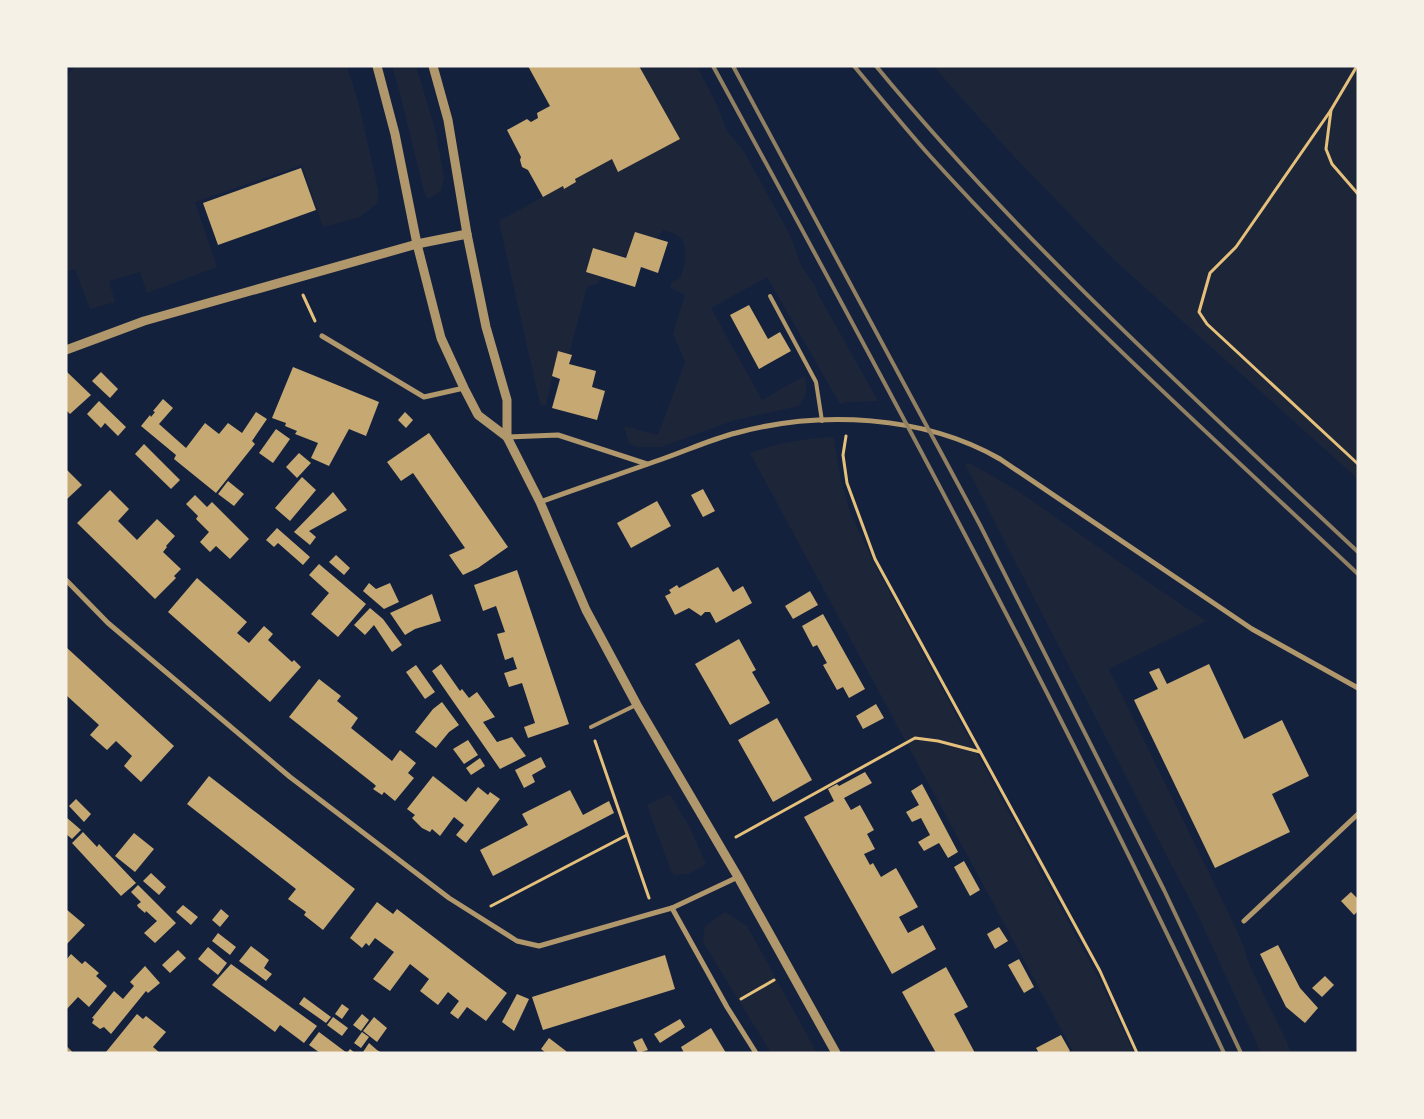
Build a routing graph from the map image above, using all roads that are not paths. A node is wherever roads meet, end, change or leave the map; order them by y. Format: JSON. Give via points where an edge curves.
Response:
{"nodes":[{"id":1,"x":377,"y":66,"type":"edge"},
{"id":2,"x":433,"y":66,"type":"edge"},
{"id":3,"x":467,"y":234,"type":"junction"},
{"id":4,"x":417,"y":244,"type":"junction"},
{"id":5,"x":770,"y":296,"type":"dead end"},
{"id":6,"x":322,"y":336,"type":"road end"},
{"id":7,"x":66,"y":350,"type":"edge"},
{"id":8,"x":464,"y":388,"type":"junction"},
{"id":9,"x":822,"y":421,"type":"junction"},
{"id":10,"x":507,"y":437,"type":"junction"},
{"id":11,"x":647,"y":465,"type":"junction"},
{"id":12,"x":540,"y":502,"type":"junction"},
{"id":13,"x":66,"y":580,"type":"edge"},
{"id":14,"x":1358,"y":688,"type":"edge"},
{"id":15,"x":637,"y":705,"type":"junction"},
{"id":16,"x":591,"y":728,"type":"road end"},
{"id":17,"x":1358,"y":814,"type":"edge"},
{"id":18,"x":738,"y":877,"type":"junction"},
{"id":19,"x":672,"y":908,"type":"junction"},
{"id":20,"x":1244,"y":921,"type":"dead end"},
{"id":21,"x":66,"y":1049,"type":"edge"},
{"id":22,"x":70,"y":1053,"type":"edge"},
{"id":23,"x":756,"y":1053,"type":"edge"},
{"id":24,"x":836,"y":1053,"type":"edge"}],
"edges":[{"from":1,"to":4,"type":"street","via":[[396,134]]},
{"from":2,"to":3,"type":"street","via":[[448,120]]},
{"from":3,"to":4,"type":"street"},
{"from":3,"to":10,"type":"street","via":[[486,327],[508,400]]},
{"from":4,"to":7,"type":"street","via":[[144,321]]},
{"from":4,"to":8,"type":"street","via":[[441,338]]},
{"from":5,"to":9,"type":"lane","via":[[816,382]]},
{"from":6,"to":8,"type":"street","via":[[424,397]]},
{"from":8,"to":10,"type":"street","via":[[478,414]]},
{"from":9,"to":11,"type":"street","via":[[736,433]]},
{"from":9,"to":14,"type":"street","via":[[894,423],[952,436],[986,450],[1252,630]]},
{"from":10,"to":11,"type":"street","via":[[558,435]]},
{"from":10,"to":12,"type":"street"},
{"from":11,"to":12,"type":"street"},
{"from":12,"to":15,"type":"street","via":[[586,610]]},
{"from":13,"to":19,"type":"street","via":[[108,623],[290,777],[450,898],[517,941],[539,946]]},
{"from":15,"to":16,"type":"lane"},
{"from":15,"to":18,"type":"street"},
{"from":17,"to":20,"type":"street"},
{"from":18,"to":19,"type":"street"},
{"from":18,"to":24,"type":"street"},
{"from":19,"to":23,"type":"street"},
{"from":21,"to":22,"type":"street"}]}
